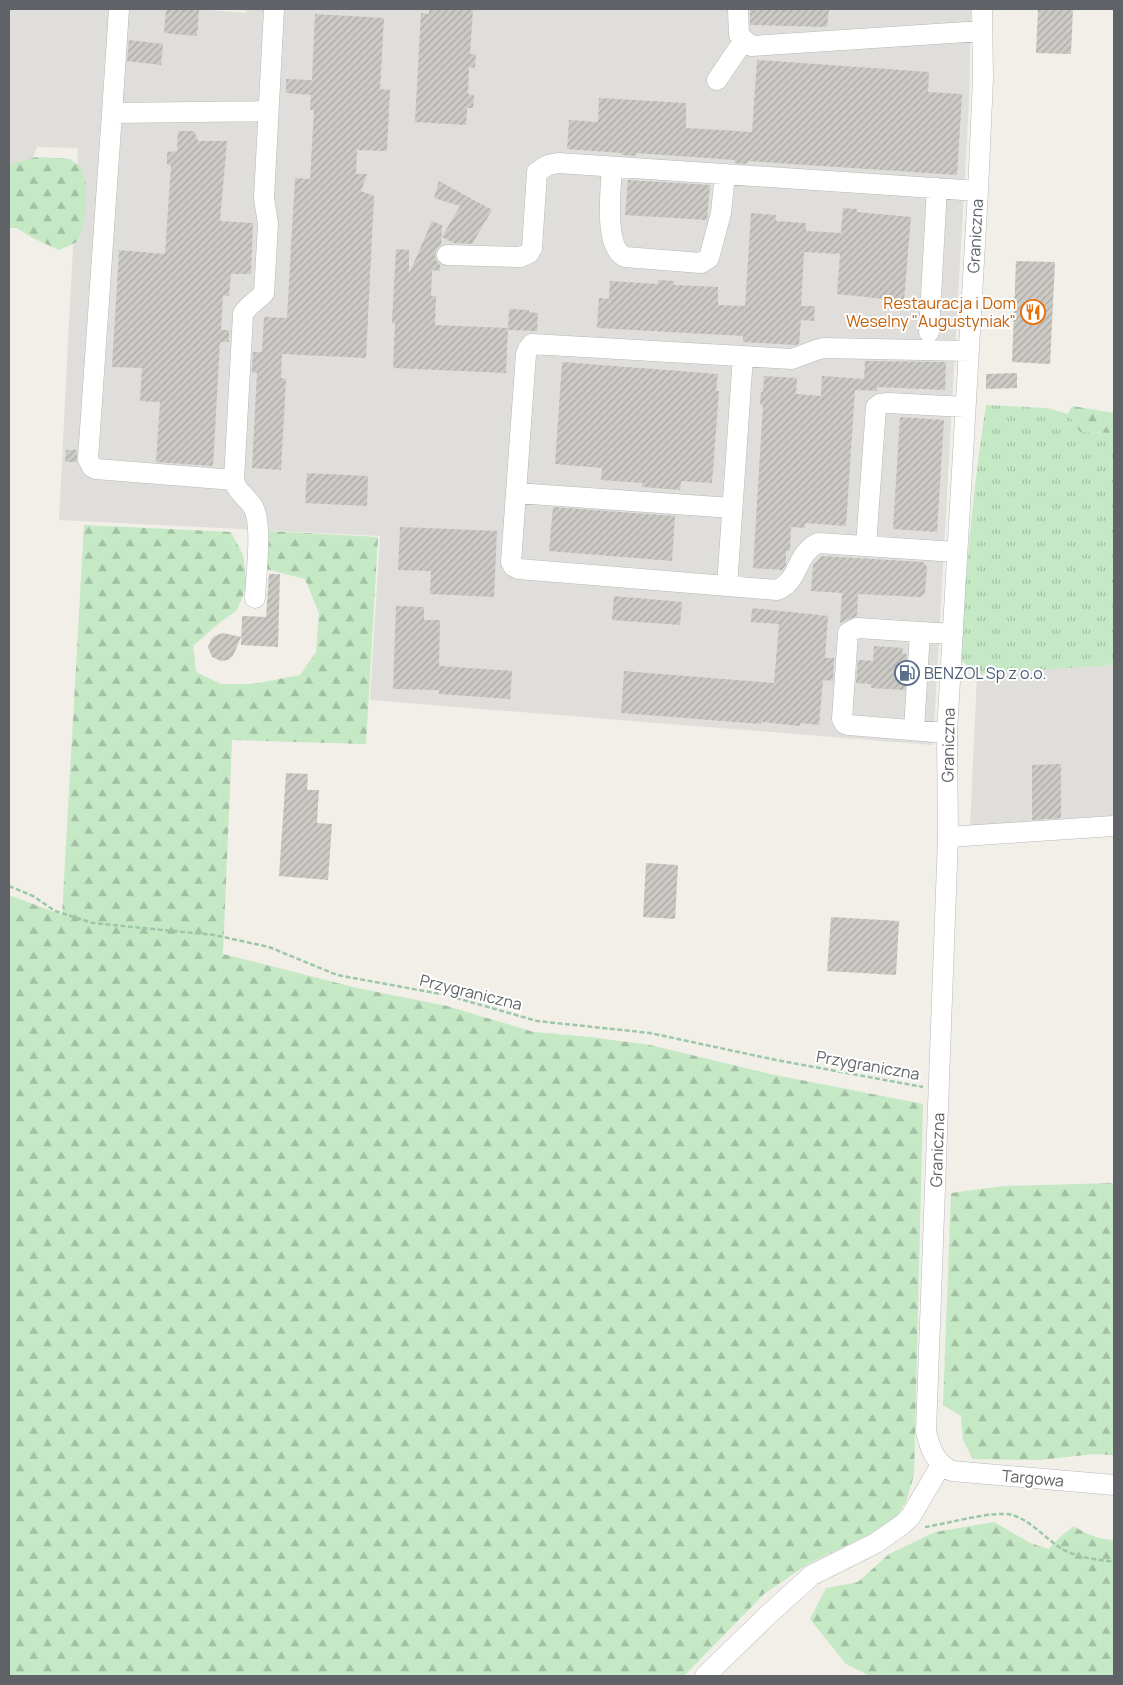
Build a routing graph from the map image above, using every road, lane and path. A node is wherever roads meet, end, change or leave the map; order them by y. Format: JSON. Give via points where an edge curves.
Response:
{"nodes":[{"id":1,"x":119,"y":9,"type":"edge"},
{"id":2,"x":274,"y":9,"type":"edge"},
{"id":3,"x":738,"y":9,"type":"edge"},
{"id":4,"x":982,"y":9,"type":"edge"},
{"id":5,"x":982,"y":32,"type":"junction"},
{"id":6,"x":744,"y":40,"type":"junction"},
{"id":7,"x":717,"y":80,"type":"dead end"},
{"id":8,"x":267,"y":110,"type":"junction"},
{"id":9,"x":112,"y":113,"type":"junction"},
{"id":10,"x":612,"y":167,"type":"junction"},
{"id":11,"x":725,"y":174,"type":"junction"},
{"id":12,"x":937,"y":188,"type":"junction"},
{"id":13,"x":978,"y":190,"type":"junction"},
{"id":14,"x":447,"y":255,"type":"dead end"},
{"id":15,"x":929,"y":332,"type":"dead end"},
{"id":16,"x":969,"y":351,"type":"junction"},
{"id":17,"x":743,"y":356,"type":"junction"},
{"id":18,"x":966,"y":407,"type":"junction"},
{"id":19,"x":234,"y":480,"type":"junction"},
{"id":20,"x":516,"y":492,"type":"junction"},
{"id":21,"x":732,"y":508,"type":"junction"},
{"id":22,"x":866,"y":546,"type":"junction"},
{"id":23,"x":957,"y":552,"type":"junction"},
{"id":24,"x":727,"y":586,"type":"junction"},
{"id":25,"x":255,"y":598,"type":"dead end"},
{"id":26,"x":920,"y":632,"type":"junction"},
{"id":27,"x":952,"y":634,"type":"junction"},
{"id":28,"x":914,"y":730,"type":"junction"},
{"id":29,"x":947,"y":733,"type":"junction"},
{"id":30,"x":1114,"y":826,"type":"edge"},
{"id":31,"x":948,"y":837,"type":"junction"},
{"id":32,"x":9,"y":886,"type":"edge"},
{"id":33,"x":939,"y":1090,"type":"junction"},
{"id":34,"x":947,"y":1468,"type":"junction"},
{"id":35,"x":1114,"y":1485,"type":"edge"},
{"id":36,"x":903,"y":1524,"type":"junction"},
{"id":37,"x":1114,"y":1562,"type":"edge"},
{"id":38,"x":705,"y":1676,"type":"edge"}],
"edges":[{"from":1,"to":9,"type":"street"},
{"from":2,"to":8,"type":"street"},
{"from":3,"to":6,"type":"street","via":[[738,35]]},
{"from":4,"to":5,"type":"street","name":"Graniczna"},
{"from":5,"to":6,"type":"street","via":[[750,46]]},
{"from":5,"to":13,"type":"street","name":"Graniczna"},
{"from":6,"to":7,"type":"street"},
{"from":8,"to":9,"type":"street"},
{"from":8,"to":19,"type":"street","via":[[264,198],[268,224],[264,293],[249,304],[243,314]]},
{"from":9,"to":19,"type":"street","via":[[88,459],[96,469]]},
{"from":10,"to":11,"type":"street"},
{"from":10,"to":11,"type":"street","via":[[609,214],[620,255],[701,263],[709,258],[714,240]]},
{"from":10,"to":14,"type":"street","via":[[558,163],[537,172],[532,248],[525,255]]},
{"from":11,"to":12,"type":"street"},
{"from":12,"to":13,"type":"street"},
{"from":12,"to":15,"type":"street"},
{"from":13,"to":16,"type":"street","name":"Graniczna"},
{"from":16,"to":17,"type":"street","via":[[824,348],[792,359]]},
{"from":16,"to":18,"type":"street","name":"Graniczna"},
{"from":17,"to":20,"type":"street","via":[[532,344],[526,354]]},
{"from":17,"to":21,"type":"street"},
{"from":18,"to":22,"type":"street","via":[[888,403],[876,407]]},
{"from":18,"to":23,"type":"street","name":"Graniczna"},
{"from":19,"to":25,"type":"street","via":[[236,489],[253,507],[258,523]]},
{"from":20,"to":21,"type":"street"},
{"from":20,"to":24,"type":"street","via":[[511,562],[519,569]]},
{"from":21,"to":24,"type":"street"},
{"from":22,"to":23,"type":"street"},
{"from":22,"to":24,"type":"street","via":[[818,543],[812,546],[805,552],[791,581],[778,590]]},
{"from":23,"to":27,"type":"street","name":"Graniczna"},
{"from":26,"to":27,"type":"street"},
{"from":26,"to":28,"type":"street"},
{"from":26,"to":28,"type":"street","via":[[857,628],[848,633],[842,719],[849,725]]},
{"from":27,"to":29,"type":"street","name":"Graniczna"},
{"from":28,"to":29,"type":"street"},
{"from":29,"to":31,"type":"street","name":"Graniczna"},
{"from":30,"to":31,"type":"street"},
{"from":31,"to":33,"type":"street","name":"Graniczna"},
{"from":32,"to":33,"type":"path","name":"Przygraniczna","via":[[33,896],[55,911],[93,923],[214,935],[269,947],[337,975],[446,995],[537,1021],[650,1033]]},
{"from":33,"to":34,"type":"street","name":"Graniczna","via":[[926,1431],[929,1446]]},
{"from":34,"to":35,"type":"street","name":"Targowa"},
{"from":34,"to":36,"type":"street"},
{"from":36,"to":37,"type":"path","via":[[919,1527],[1010,1514],[1025,1520],[1061,1548],[1080,1557]]},
{"from":36,"to":38,"type":"street","via":[[881,1540],[812,1575]]}]}
